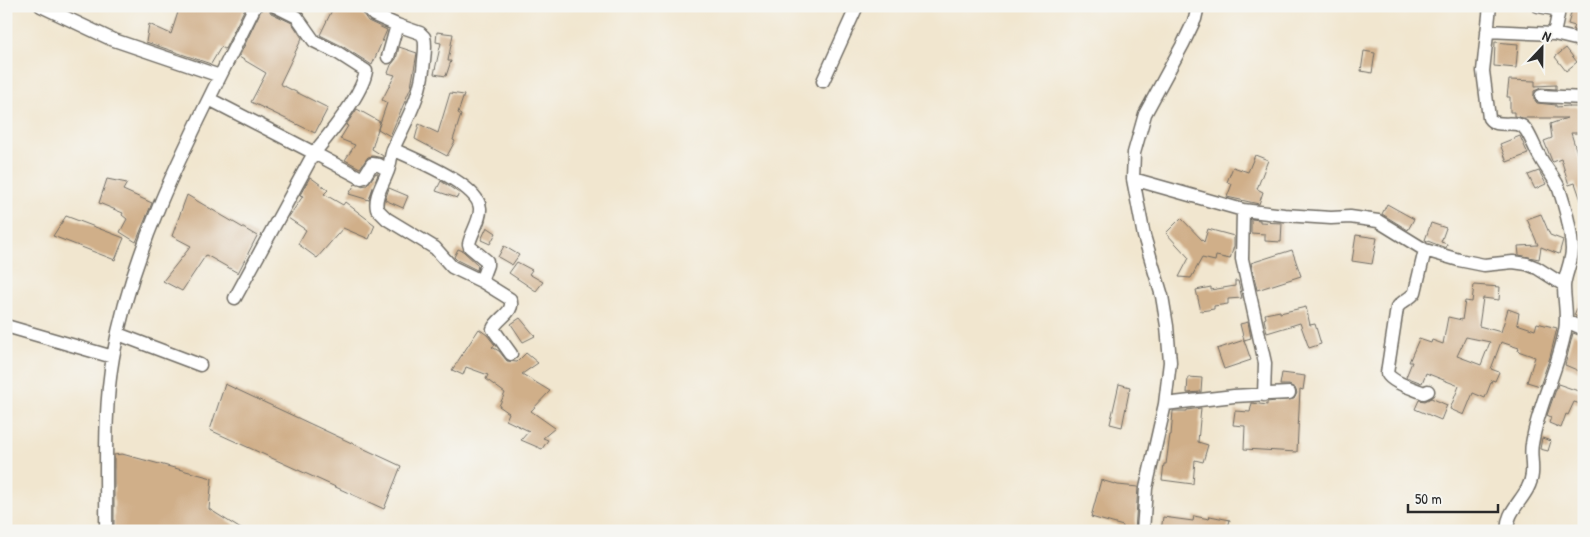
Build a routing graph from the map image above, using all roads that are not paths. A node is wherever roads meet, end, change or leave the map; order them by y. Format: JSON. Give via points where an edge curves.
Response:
{"nodes":[{"id":1,"x":41,"y":6,"type":"edge"},
{"id":2,"x":255,"y":6,"type":"edge"},
{"id":3,"x":275,"y":6,"type":"edge"},
{"id":4,"x":370,"y":6,"type":"edge"},
{"id":5,"x":857,"y":6,"type":"edge"},
{"id":6,"x":1198,"y":6,"type":"edge"},
{"id":7,"x":1490,"y":6,"type":"edge"},
{"id":8,"x":1538,"y":6,"type":"edge"},
{"id":9,"x":1562,"y":8,"type":"edge"},
{"id":10,"x":397,"y":25,"type":"junction"},
{"id":11,"x":1487,"y":31,"type":"junction"},
{"id":12,"x":1554,"y":34,"type":"junction"},
{"id":13,"x":1584,"y":41,"type":"edge"},
{"id":14,"x":388,"y":57,"type":"dead end"},
{"id":15,"x":220,"y":76,"type":"junction"},
{"id":16,"x":823,"y":81,"type":"dead end"},
{"id":17,"x":1541,"y":96,"type":"dead end"},
{"id":18,"x":1584,"y":98,"type":"edge"},
{"id":19,"x":208,"y":99,"type":"junction"},
{"id":20,"x":393,"y":149,"type":"junction"},
{"id":21,"x":314,"y":153,"type":"junction"},
{"id":22,"x":388,"y":170,"type":"junction"},
{"id":23,"x":1133,"y":179,"type":"junction"},
{"id":24,"x":1243,"y":210,"type":"junction"},
{"id":25,"x":1424,"y":250,"type":"junction"},
{"id":26,"x":481,"y":281,"type":"junction"},
{"id":27,"x":1564,"y":285,"type":"junction"},
{"id":28,"x":235,"y":298,"type":"dead end"},
{"id":29,"x":1566,"y":321,"type":"junction"},
{"id":30,"x":6,"y":326,"type":"edge"},
{"id":31,"x":1584,"y":329,"type":"edge"},
{"id":32,"x":118,"y":334,"type":"junction"},
{"id":33,"x":511,"y":354,"type":"dead end"},
{"id":34,"x":112,"y":357,"type":"junction"},
{"id":35,"x":200,"y":365,"type":"dead end"},
{"id":36,"x":1428,"y":391,"type":"dead end"},
{"id":37,"x":1290,"y":393,"type":"dead end"},
{"id":38,"x":1264,"y":395,"type":"junction"},
{"id":39,"x":1165,"y":404,"type":"junction"},
{"id":40,"x":106,"y":531,"type":"edge"},
{"id":41,"x":1143,"y":531,"type":"edge"},
{"id":42,"x":1508,"y":531,"type":"edge"}],
"edges":[{"from":1,"to":15,"type":"street","via":[[111,38]]},
{"from":2,"to":15,"type":"street"},
{"from":3,"to":21,"type":"street","via":[[297,17],[314,41],[366,71],[349,106]]},
{"from":4,"to":10,"type":"street","via":[[374,15]]},
{"from":5,"to":16,"type":"street"},
{"from":6,"to":23,"type":"street","via":[[1184,44],[1145,114],[1134,153]]},
{"from":7,"to":11,"type":"street"},
{"from":8,"to":9,"type":"street"},
{"from":9,"to":12,"type":"street"},
{"from":10,"to":14,"type":"street"},
{"from":10,"to":20,"type":"street","via":[[423,35],[426,43],[419,94]]},
{"from":11,"to":12,"type":"street"},
{"from":11,"to":27,"type":"street","via":[[1483,71],[1489,118],[1494,123],[1523,127],[1557,186],[1569,224],[1572,250]]},
{"from":12,"to":13,"type":"street"},
{"from":15,"to":19,"type":"street"},
{"from":17,"to":18,"type":"street"},
{"from":19,"to":21,"type":"street"},
{"from":19,"to":32,"type":"street","via":[[165,191],[136,268]]},
{"from":20,"to":22,"type":"street"},
{"from":20,"to":26,"type":"street","via":[[462,184],[477,198],[480,211],[469,244],[487,261]]},
{"from":21,"to":22,"type":"street","via":[[361,178],[372,164]]},
{"from":21,"to":28,"type":"street"},
{"from":22,"to":26,"type":"street","via":[[377,198],[380,213],[435,248],[452,267]]},
{"from":23,"to":24,"type":"street"},
{"from":23,"to":39,"type":"street","via":[[1167,326],[1170,362]]},
{"from":24,"to":25,"type":"street","via":[[1378,221]]},
{"from":24,"to":38,"type":"street","via":[[1242,259],[1265,363]]},
{"from":25,"to":27,"type":"street","via":[[1484,265],[1527,264]]},
{"from":25,"to":36,"type":"street","via":[[1415,292],[1400,303],[1395,314],[1386,373],[1402,383]]},
{"from":26,"to":33,"type":"street","via":[[512,303],[511,309],[493,329]]},
{"from":27,"to":29,"type":"street"},
{"from":29,"to":31,"type":"street"},
{"from":29,"to":42,"type":"street","via":[[1558,361],[1532,442],[1528,490],[1510,514]]},
{"from":30,"to":34,"type":"street"},
{"from":32,"to":34,"type":"street"},
{"from":32,"to":35,"type":"street"},
{"from":34,"to":40,"type":"street"},
{"from":37,"to":38,"type":"street"},
{"from":38,"to":39,"type":"street"},
{"from":39,"to":41,"type":"street","via":[[1146,488]]}]}
